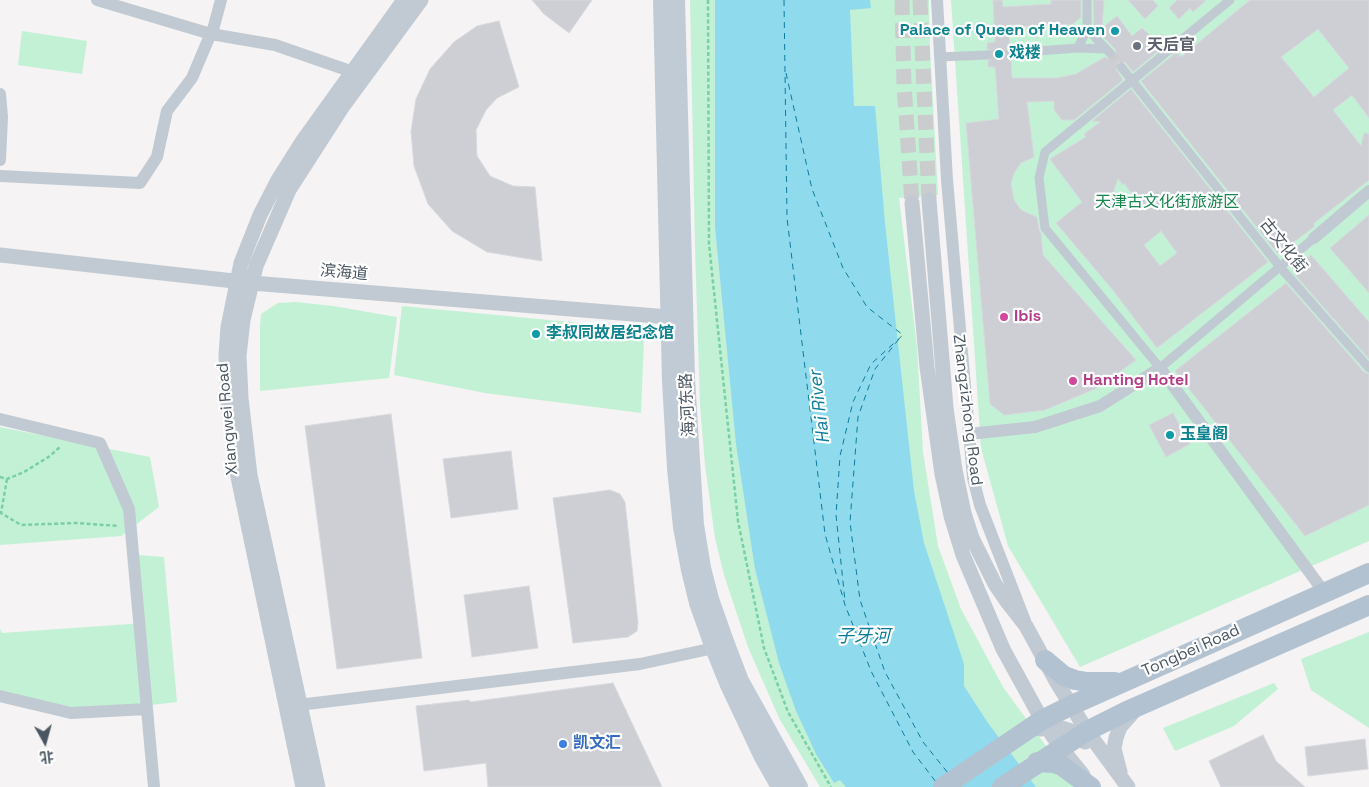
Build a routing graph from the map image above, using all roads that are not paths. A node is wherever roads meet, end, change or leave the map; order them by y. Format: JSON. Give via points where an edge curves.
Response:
{"nodes":[{"id":1,"x":97,"y":0,"type":"edge"},
{"id":2,"x":221,"y":0,"type":"edge"},
{"id":3,"x":404,"y":0,"type":"edge"},
{"id":4,"x":421,"y":0,"type":"edge"},
{"id":5,"x":662,"y":0,"type":"edge"},
{"id":6,"x":676,"y":0,"type":"edge"},
{"id":7,"x":937,"y":0,"type":"edge"},
{"id":8,"x":1087,"y":0,"type":"edge"},
{"id":9,"x":1230,"y":0,"type":"edge"},
{"id":10,"x":1087,"y":29,"type":"junction"},
{"id":11,"x":211,"y":34,"type":"junction"},
{"id":12,"x":1078,"y":48,"type":"junction"},
{"id":13,"x":1011,"y":53,"type":"tunnel mouth"},
{"id":14,"x":988,"y":55,"type":"tunnel mouth"},
{"id":15,"x":939,"y":57,"type":"junction"},
{"id":16,"x":1122,"y":68,"type":"tunnel mouth"},
{"id":17,"x":358,"y":75,"type":"junction"},
{"id":18,"x":1132,"y":80,"type":"junction"},
{"id":19,"x":0,"y":94,"type":"edge"},
{"id":20,"x":0,"y":160,"type":"edge"},
{"id":21,"x":0,"y":176,"type":"edge"},
{"id":22,"x":1369,"y":190,"type":"edge"},
{"id":23,"x":929,"y":200,"type":"tunnel mouth"},
{"id":24,"x":912,"y":203,"type":"tunnel mouth"},
{"id":25,"x":1314,"y":238,"type":"joint"},
{"id":26,"x":0,"y":255,"type":"edge"},
{"id":27,"x":1280,"y":267,"type":"junction"},
{"id":28,"x":237,"y":282,"type":"junction"},
{"id":29,"x":252,"y":284,"type":"junction"},
{"id":30,"x":677,"y":318,"type":"junction"},
{"id":31,"x":1160,"y":368,"type":"junction"},
{"id":32,"x":1369,"y":368,"type":"edge"},
{"id":33,"x":0,"y":419,"type":"edge"},
{"id":34,"x":969,"y":434,"type":"junction"},
{"id":35,"x":1369,"y":572,"type":"edge"},
{"id":36,"x":1324,"y":592,"type":"junction"},
{"id":37,"x":1369,"y":605,"type":"edge"},
{"id":38,"x":1026,"y":626,"type":"junction"},
{"id":39,"x":714,"y":648,"type":"junction"},
{"id":40,"x":1044,"y":660,"type":"junction"},
{"id":41,"x":1127,"y":680,"type":"junction"},
{"id":42,"x":0,"y":696,"type":"edge"},
{"id":43,"x":293,"y":705,"type":"junction"},
{"id":44,"x":1072,"y":705,"type":"junction"},
{"id":45,"x":1139,"y":706,"type":"junction"},
{"id":46,"x":147,"y":709,"type":"junction"},
{"id":47,"x":1044,"y":724,"type":"junction"},
{"id":48,"x":1083,"y":734,"type":"junction"},
{"id":49,"x":1061,"y":748,"type":"junction"},
{"id":50,"x":1037,"y":762,"type":"junction"},
{"id":51,"x":1125,"y":784,"type":"edge"},
{"id":52,"x":154,"y":787,"type":"edge"},
{"id":53,"x":303,"y":787,"type":"edge"},
{"id":54,"x":318,"y":787,"type":"edge"},
{"id":55,"x":780,"y":787,"type":"edge"},
{"id":56,"x":799,"y":787,"type":"edge"},
{"id":57,"x":943,"y":787,"type":"edge"},
{"id":58,"x":1002,"y":787,"type":"edge"},
{"id":59,"x":1092,"y":787,"type":"edge"}],
"edges":[{"from":1,"to":11,"type":"street"},
{"from":2,"to":11,"type":"street"},
{"from":3,"to":17,"type":"street","name":"Xiangwei Road"},
{"from":4,"to":17,"type":"street","name":"Xiangwei Road"},
{"from":5,"to":30,"type":"main road","name":"海河东路"},
{"from":6,"to":30,"type":"main road","name":"海河东路"},
{"from":7,"to":15,"type":"street"},
{"from":8,"to":10,"type":"street"},
{"from":9,"to":18,"type":"street"},
{"from":10,"to":12,"type":"street"},
{"from":10,"to":12,"type":"street","via":[[1108,51]]},
{"from":11,"to":17,"type":"street","via":[[276,44]]},
{"from":11,"to":21,"type":"street","via":[[192,78],[167,111],[157,157],[140,183]]},
{"from":12,"to":13,"type":"street"},
{"from":14,"to":15,"type":"street"},
{"from":15,"to":34,"type":"street","via":[[947,190]]},
{"from":16,"to":18,"type":"street","name":"古文化街"},
{"from":17,"to":28,"type":"street","name":"Xiangwei Road","via":[[302,142],[278,180],[260,215]]},
{"from":17,"to":29,"type":"street","name":"Xiangwei Road","via":[[343,106],[289,190],[256,266]]},
{"from":18,"to":27,"type":"street","name":"古文化街"},
{"from":18,"to":31,"type":"street","via":[[1044,152],[1039,178],[1045,228]]},
{"from":19,"to":20,"type":"street"},
{"from":22,"to":25,"type":"street"},
{"from":23,"to":38,"type":"street","name":"Zhangzizhong Road","via":[[946,408],[964,513],[972,538],[995,584]]},
{"from":24,"to":47,"type":"street","name":"Zhangzizhong Road","via":[[927,367],[951,516],[963,555],[1003,649]]},
{"from":25,"to":27,"type":"street"},
{"from":26,"to":28,"type":"street","name":"滨海道"},
{"from":27,"to":31,"type":"street"},
{"from":27,"to":32,"type":"street","name":"古文化街"},
{"from":28,"to":29,"type":"street","name":"滨海道"},
{"from":28,"to":43,"type":"street","name":"Xiangwei Road","via":[[226,355],[230,422],[238,476]]},
{"from":29,"to":30,"type":"street","name":"滨海道"},
{"from":29,"to":43,"type":"street","name":"Xiangwei Road","via":[[239,356],[243,422]]},
{"from":30,"to":39,"type":"main road","name":"海河东路","via":[[676,468],[682,527],[698,603]]},
{"from":30,"to":56,"type":"main road","name":"海河东路","via":[[686,378],[695,525],[710,599],[740,681]]},
{"from":31,"to":34,"type":"street","via":[[1100,406],[1035,427]]},
{"from":31,"to":36,"type":"street"},
{"from":33,"to":46,"type":"street","via":[[100,442],[130,509]]},
{"from":34,"to":38,"type":"street","via":[[980,505]]},
{"from":35,"to":36,"type":"main road","name":"Tongbei Road"},
{"from":36,"to":41,"type":"main road","name":"Tongbei Road"},
{"from":37,"to":45,"type":"main road","name":"Tongbei Road"},
{"from":38,"to":40,"type":"street","name":"Zhangzizhong Road"},
{"from":39,"to":43,"type":"street","via":[[640,664]]},
{"from":39,"to":55,"type":"main road","name":"海河东路","via":[[729,686]]},
{"from":40,"to":41,"type":"main road","via":[[1064,676],[1075,680],[1101,683]]},
{"from":40,"to":44,"type":"street","name":"Zhangzizhong Road"},
{"from":41,"to":44,"type":"main road","name":"Tongbei Road"},
{"from":42,"to":46,"type":"street","via":[[71,713]]},
{"from":43,"to":53,"type":"street","name":"Xiangwei Road"},
{"from":43,"to":54,"type":"street","name":"Xiangwei Road"},
{"from":44,"to":47,"type":"main road","name":"Tongbei Road"},
{"from":44,"to":48,"type":"street","name":"Zhangzizhong Road"},
{"from":45,"to":48,"type":"main road","name":"Tongbei Road"},
{"from":45,"to":51,"type":"street","via":[[1126,718],[1114,749]]},
{"from":46,"to":52,"type":"street"},
{"from":47,"to":48,"type":"street"},
{"from":47,"to":49,"type":"street","name":"Zhangzizhong Road"},
{"from":47,"to":57,"type":"main road","name":"Tongbei Road","via":[[1016,737]]},
{"from":48,"to":49,"type":"main road","name":"Tongbei Road"},
{"from":48,"to":51,"type":"street"},
{"from":49,"to":50,"type":"main road","name":"Tongbei Road"},
{"from":49,"to":59,"type":"street","name":"Zhangzizhong Road"},
{"from":50,"to":58,"type":"main road","name":"Tongbei Road"},
{"from":50,"to":59,"type":"main road","via":[[1062,766]]}]}
